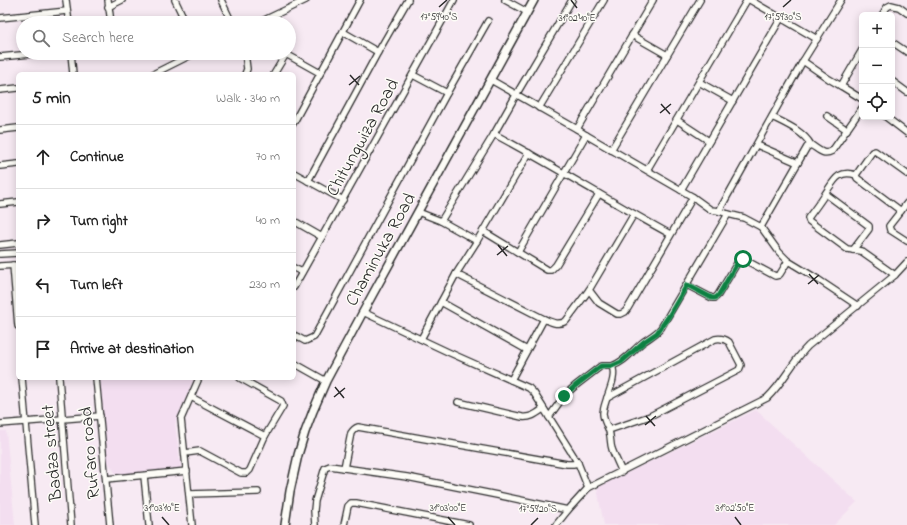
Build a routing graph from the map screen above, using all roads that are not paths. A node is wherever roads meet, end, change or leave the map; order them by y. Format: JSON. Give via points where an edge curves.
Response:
{"nodes":[{"id":1,"x":66,"y":0,"type":"edge"},
{"id":2,"x":108,"y":0,"type":"edge"},
{"id":3,"x":122,"y":0,"type":"edge"},
{"id":4,"x":175,"y":0,"type":"edge"},
{"id":5,"x":221,"y":0,"type":"edge"},
{"id":6,"x":306,"y":0,"type":"edge"},
{"id":7,"x":360,"y":0,"type":"edge"},
{"id":8,"x":408,"y":0,"type":"edge"},
{"id":9,"x":454,"y":0,"type":"edge"},
{"id":10,"x":505,"y":0,"type":"edge"},
{"id":11,"x":534,"y":0,"type":"edge"},
{"id":12,"x":572,"y":0,"type":"edge"},
{"id":13,"x":604,"y":0,"type":"edge"},
{"id":14,"x":653,"y":0,"type":"edge"},
{"id":15,"x":700,"y":0,"type":"edge"},
{"id":16,"x":748,"y":0,"type":"edge"},
{"id":17,"x":838,"y":1,"type":"edge"},
{"id":18,"x":108,"y":7,"type":"junction"},
{"id":19,"x":68,"y":11,"type":"junction"},
{"id":20,"x":527,"y":12,"type":"junction"},
{"id":21,"x":884,"y":12,"type":"edge"},
{"id":22,"x":907,"y":13,"type":"edge"},
{"id":23,"x":16,"y":16,"type":"edge"},
{"id":24,"x":19,"y":16,"type":"edge"},
{"id":25,"x":68,"y":16,"type":"edge"},
{"id":26,"x":110,"y":16,"type":"edge"},
{"id":27,"x":183,"y":16,"type":"edge"},
{"id":28,"x":229,"y":16,"type":"edge"},
{"id":29,"x":273,"y":16,"type":"edge"},
{"id":30,"x":0,"y":18,"type":"edge"},
{"id":31,"x":781,"y":18,"type":"junction"},
{"id":32,"x":488,"y":21,"type":"dead end"},
{"id":33,"x":343,"y":32,"type":"junction"},
{"id":34,"x":632,"y":35,"type":"junction"},
{"id":35,"x":817,"y":39,"type":"junction"},
{"id":36,"x":895,"y":44,"type":"edge"},
{"id":37,"x":378,"y":52,"type":"junction"},
{"id":38,"x":907,"y":52,"type":"edge"},
{"id":39,"x":16,"y":55,"type":"edge"},
{"id":40,"x":667,"y":55,"type":"junction"},
{"id":41,"x":0,"y":57,"type":"edge"},
{"id":42,"x":859,"y":59,"type":"edge"},
{"id":43,"x":72,"y":60,"type":"edge"},
{"id":44,"x":181,"y":60,"type":"edge"},
{"id":45,"x":246,"y":60,"type":"edge"},
{"id":46,"x":282,"y":60,"type":"edge"},
{"id":47,"x":296,"y":60,"type":"edge"},
{"id":48,"x":803,"y":61,"type":"junction"},
{"id":49,"x":73,"y":72,"type":"edge"},
{"id":50,"x":157,"y":72,"type":"edge"},
{"id":51,"x":246,"y":72,"type":"edge"},
{"id":52,"x":275,"y":72,"type":"edge"},
{"id":53,"x":320,"y":73,"type":"junction"},
{"id":54,"x":413,"y":75,"type":"junction"},
{"id":55,"x":490,"y":80,"type":"junction"},
{"id":56,"x":699,"y":82,"type":"junction"},
{"id":57,"x":895,"y":83,"type":"edge"},
{"id":58,"x":841,"y":86,"type":"junction"},
{"id":59,"x":16,"y":88,"type":"edge"},
{"id":60,"x":0,"y":90,"type":"edge"},
{"id":61,"x":907,"y":92,"type":"edge"},
{"id":62,"x":447,"y":93,"type":"junction"},
{"id":63,"x":516,"y":95,"type":"junction"},
{"id":64,"x":859,"y":97,"type":"edge"},
{"id":65,"x":733,"y":101,"type":"junction"},
{"id":66,"x":539,"y":108,"type":"junction"},
{"id":67,"x":859,"y":112,"type":"edge"},
{"id":68,"x":827,"y":116,"type":"dead end"},
{"id":69,"x":772,"y":117,"type":"junction"},
{"id":70,"x":296,"y":118,"type":"edge"},
{"id":71,"x":677,"y":120,"type":"junction"},
{"id":72,"x":890,"y":120,"type":"edge"},
{"id":73,"x":16,"y":128,"type":"edge"},
{"id":74,"x":577,"y":129,"type":"junction"},
{"id":75,"x":0,"y":130,"type":"edge"},
{"id":76,"x":846,"y":130,"type":"junction"},
{"id":77,"x":907,"y":133,"type":"edge"},
{"id":78,"x":494,"y":134,"type":"junction"},
{"id":79,"x":586,"y":135,"type":"junction"},
{"id":80,"x":709,"y":142,"type":"junction"},
{"id":81,"x":757,"y":145,"type":"junction"},
{"id":82,"x":810,"y":145,"type":"junction"},
{"id":83,"x":611,"y":150,"type":"junction"},
{"id":84,"x":529,"y":153,"type":"junction"},
{"id":85,"x":798,"y":163,"type":"junction"},
{"id":86,"x":16,"y":164,"type":"edge"},
{"id":87,"x":0,"y":166,"type":"edge"},
{"id":88,"x":647,"y":170,"type":"junction"},
{"id":89,"x":564,"y":173,"type":"junction"},
{"id":90,"x":296,"y":174,"type":"edge"},
{"id":91,"x":907,"y":174,"type":"edge"},
{"id":92,"x":856,"y":175,"type":"junction"},
{"id":93,"x":308,"y":181,"type":"junction"},
{"id":94,"x":681,"y":190,"type":"junction"},
{"id":95,"x":599,"y":194,"type":"junction"},
{"id":96,"x":826,"y":194,"type":"junction"},
{"id":97,"x":693,"y":197,"type":"junction"},
{"id":98,"x":343,"y":200,"type":"junction"},
{"id":99,"x":16,"y":202,"type":"edge"},
{"id":100,"x":907,"y":203,"type":"edge"},
{"id":101,"x":0,"y":204,"type":"edge"},
{"id":102,"x":719,"y":211,"type":"junction"},
{"id":103,"x":901,"y":211,"type":"junction"},
{"id":104,"x":418,"y":212,"type":"junction"},
{"id":105,"x":634,"y":214,"type":"junction"},
{"id":106,"x":728,"y":214,"type":"junction"},
{"id":107,"x":441,"y":221,"type":"junction"},
{"id":108,"x":296,"y":222,"type":"edge"},
{"id":109,"x":761,"y":227,"type":"junction"},
{"id":110,"x":483,"y":231,"type":"junction"},
{"id":111,"x":670,"y":234,"type":"junction"},
{"id":112,"x":322,"y":237,"type":"junction"},
{"id":113,"x":477,"y":241,"type":"junction"},
{"id":114,"x":907,"y":241,"type":"edge"},
{"id":115,"x":16,"y":243,"type":"edge"},
{"id":116,"x":0,"y":244,"type":"edge"},
{"id":117,"x":853,"y":250,"type":"junction"},
{"id":118,"x":518,"y":252,"type":"junction"},
{"id":119,"x":16,"y":253,"type":"edge"},
{"id":120,"x":0,"y":254,"type":"edge"},
{"id":121,"x":788,"y":261,"type":"junction"},
{"id":122,"x":907,"y":262,"type":"edge"},
{"id":123,"x":16,"y":265,"type":"edge"},
{"id":124,"x":0,"y":266,"type":"edge"},
{"id":125,"x":296,"y":269,"type":"edge"},
{"id":126,"x":302,"y":272,"type":"junction"},
{"id":127,"x":456,"y":274,"type":"junction"},
{"id":128,"x":895,"y":275,"type":"junction"},
{"id":129,"x":296,"y":283,"type":"edge"},
{"id":130,"x":687,"y":285,"type":"junction"},
{"id":131,"x":589,"y":290,"type":"junction"},
{"id":132,"x":441,"y":302,"type":"junction"},
{"id":133,"x":858,"y":306,"type":"junction"},
{"id":134,"x":363,"y":312,"type":"junction"},
{"id":135,"x":544,"y":319,"type":"junction"},
{"id":136,"x":296,"y":336,"type":"edge"},
{"id":137,"x":421,"y":339,"type":"junction"},
{"id":138,"x":527,"y":350,"type":"junction"},
{"id":139,"x":296,"y":364,"type":"edge"},
{"id":140,"x":612,"y":366,"type":"junction"},
{"id":141,"x":22,"y":380,"type":"edge"},
{"id":142,"x":59,"y":380,"type":"edge"},
{"id":143,"x":96,"y":380,"type":"edge"},
{"id":144,"x":198,"y":380,"type":"edge"},
{"id":145,"x":244,"y":380,"type":"edge"},
{"id":146,"x":326,"y":380,"type":"junction"},
{"id":147,"x":511,"y":380,"type":"junction"},
{"id":148,"x":191,"y":397,"type":"junction"},
{"id":149,"x":607,"y":398,"type":"junction"},
{"id":150,"x":458,"y":402,"type":"dead end"},
{"id":151,"x":543,"y":409,"type":"junction"},
{"id":152,"x":100,"y":416,"type":"junction"},
{"id":153,"x":549,"y":417,"type":"junction"},
{"id":154,"x":62,"y":419,"type":"junction"},
{"id":155,"x":26,"y":422,"type":"junction"},
{"id":156,"x":0,"y":424,"type":"edge"},
{"id":157,"x":609,"y":430,"type":"junction"},
{"id":158,"x":265,"y":436,"type":"junction"},
{"id":159,"x":185,"y":453,"type":"junction"},
{"id":160,"x":578,"y":463,"type":"junction"},
{"id":161,"x":344,"y":468,"type":"junction"},
{"id":162,"x":187,"y":471,"type":"junction"},
{"id":163,"x":622,"y":472,"type":"junction"},
{"id":164,"x":144,"y":476,"type":"junction"},
{"id":165,"x":106,"y":479,"type":"junction"},
{"id":166,"x":588,"y":488,"type":"junction"},
{"id":167,"x":258,"y":492,"type":"dead end"},
{"id":168,"x":189,"y":494,"type":"junction"},
{"id":169,"x":568,"y":510,"type":"junction"},
{"id":170,"x":35,"y":525,"type":"edge"},
{"id":171,"x":71,"y":525,"type":"edge"},
{"id":172,"x":110,"y":525,"type":"edge"},
{"id":173,"x":149,"y":525,"type":"edge"},
{"id":174,"x":192,"y":525,"type":"edge"},
{"id":175,"x":285,"y":525,"type":"edge"},
{"id":176,"x":315,"y":525,"type":"edge"},
{"id":177,"x":344,"y":525,"type":"edge"},
{"id":178,"x":469,"y":525,"type":"edge"},
{"id":179,"x":556,"y":525,"type":"edge"}],
"edges":[{"from":1,"to":19,"type":"street"},
{"from":2,"to":18,"type":"street"},
{"from":3,"to":18,"type":"street"},
{"from":4,"to":27,"type":"street"},
{"from":5,"to":28,"type":"street"},
{"from":6,"to":29,"type":"street"},
{"from":7,"to":33,"type":"street"},
{"from":8,"to":37,"type":"street"},
{"from":9,"to":54,"type":"street","name":"Chitungwiza Road"},
{"from":10,"to":20,"type":"street"},
{"from":11,"to":20,"type":"main road","name":"Chaminuka Road"},
{"from":12,"to":63,"type":"street"},
{"from":13,"to":66,"type":"street"},
{"from":14,"to":34,"type":"street"},
{"from":15,"to":40,"type":"street"},
{"from":16,"to":31,"type":"street"},
{"from":16,"to":56,"type":"street"},
{"from":17,"to":35,"type":"street"},
{"from":18,"to":26,"type":"street"},
{"from":19,"to":24,"type":"street"},
{"from":19,"to":25,"type":"street"},
{"from":20,"to":55,"type":"main road","name":"Chaminuka Road"},
{"from":21,"to":22,"type":"street","via":[[891,5]]},
{"from":23,"to":30,"type":"street"},
{"from":31,"to":35,"type":"street"},
{"from":31,"to":65,"type":"street"},
{"from":32,"to":62,"type":"street"},
{"from":33,"to":37,"type":"street"},
{"from":33,"to":53,"type":"street"},
{"from":34,"to":40,"type":"street"},
{"from":34,"to":74,"type":"street"},
{"from":35,"to":48,"type":"street"},
{"from":36,"to":38,"type":"street"},
{"from":37,"to":93,"type":"street"},
{"from":39,"to":41,"type":"street"},
{"from":40,"to":83,"type":"street"},
{"from":42,"to":58,"type":"street"},
{"from":43,"to":49,"type":"street"},
{"from":44,"to":50,"type":"street"},
{"from":45,"to":51,"type":"street"},
{"from":46,"to":52,"type":"street"},
{"from":47,"to":53,"type":"street"},
{"from":48,"to":58,"type":"street"},
{"from":48,"to":69,"type":"street"},
{"from":53,"to":70,"type":"street"},
{"from":54,"to":62,"type":"street"},
{"from":54,"to":98,"type":"street","name":"Chitungwiza Road"},
{"from":55,"to":63,"type":"street"},
{"from":55,"to":104,"type":"main road","name":"Chaminuka Road"},
{"from":56,"to":65,"type":"street"},
{"from":56,"to":71,"type":"street"},
{"from":57,"to":61,"type":"street"},
{"from":58,"to":64,"type":"street"},
{"from":59,"to":60,"type":"street"},
{"from":62,"to":136,"type":"street","via":[[314,336],[305,341]]},
{"from":63,"to":66,"type":"street"},
{"from":63,"to":78,"type":"street"},
{"from":65,"to":80,"type":"street"},
{"from":66,"to":74,"type":"street"},
{"from":67,"to":76,"type":"street"},
{"from":68,"to":76,"type":"street"},
{"from":69,"to":81,"type":"street"},
{"from":69,"to":82,"type":"street","via":[[798,132]]},
{"from":71,"to":80,"type":"street"},
{"from":71,"to":88,"type":"street"},
{"from":72,"to":77,"type":"street"},
{"from":73,"to":75,"type":"street"},
{"from":74,"to":79,"type":"street"},
{"from":76,"to":82,"type":"street","via":[[828,153]]},
{"from":78,"to":84,"type":"street"},
{"from":78,"to":107,"type":"street"},
{"from":79,"to":83,"type":"street"},
{"from":79,"to":89,"type":"street"},
{"from":80,"to":94,"type":"street"},
{"from":81,"to":85,"type":"street"},
{"from":81,"to":102,"type":"street"},
{"from":82,"to":85,"type":"street"},
{"from":83,"to":88,"type":"street"},
{"from":84,"to":89,"type":"street"},
{"from":84,"to":110,"type":"street"},
{"from":85,"to":109,"type":"street"},
{"from":86,"to":87,"type":"street"},
{"from":88,"to":94,"type":"street"},
{"from":89,"to":95,"type":"street"},
{"from":89,"to":118,"type":"street"},
{"from":90,"to":93,"type":"street"},
{"from":91,"to":92,"type":"street","via":[[875,151]]},
{"from":92,"to":96,"type":"street","via":[[850,173],[839,176]]},
{"from":92,"to":103,"type":"street"},
{"from":93,"to":98,"type":"street"},
{"from":94,"to":97,"type":"street"},
{"from":95,"to":105,"type":"street"},
{"from":95,"to":118,"type":"street","via":[[554,268],[547,270]]},
{"from":96,"to":117,"type":"street","via":[[869,226]]},
{"from":96,"to":117,"type":"street","via":[[808,218],[809,221],[847,249]]},
{"from":97,"to":102,"type":"street","via":[[711,210]]},
{"from":97,"to":111,"type":"street"},
{"from":98,"to":112,"type":"street","name":"Chitungwiza Road"},
{"from":99,"to":101,"type":"street"},
{"from":100,"to":103,"type":"street"},
{"from":102,"to":106,"type":"street"},
{"from":103,"to":114,"type":"street","via":[[889,226],[890,230]]},
{"from":104,"to":107,"type":"street"},
{"from":104,"to":134,"type":"main road","name":"Chaminuka Road"},
{"from":105,"to":111,"type":"street"},
{"from":105,"to":131,"type":"street"},
{"from":106,"to":109,"type":"street","via":[[744,218]]},
{"from":106,"to":130,"type":"street"},
{"from":107,"to":113,"type":"street"},
{"from":108,"to":112,"type":"street"},
{"from":109,"to":121,"type":"street"},
{"from":110,"to":113,"type":"street"},
{"from":110,"to":118,"type":"street"},
{"from":111,"to":131,"type":"street","via":[[625,312],[616,314],[599,302]]},
{"from":112,"to":126,"type":"street","name":"Chitungwiza Road"},
{"from":113,"to":127,"type":"street"},
{"from":115,"to":116,"type":"street"},
{"from":117,"to":128,"type":"street","via":[[861,251]]},
{"from":119,"to":120,"type":"street"},
{"from":121,"to":130,"type":"street","via":[[780,274],[775,276],[743,259],[739,260],[715,298]]},
{"from":121,"to":133,"type":"street"},
{"from":122,"to":128,"type":"street"},
{"from":123,"to":124,"type":"street"},
{"from":125,"to":126,"type":"street"},
{"from":126,"to":129,"type":"street","name":"Chitungwiza Road"},
{"from":127,"to":132,"type":"street"},
{"from":127,"to":135,"type":"street"},
{"from":128,"to":133,"type":"street"},
{"from":130,"to":140,"type":"street","via":[[657,333],[621,362]]},
{"from":131,"to":135,"type":"street","via":[[566,321],[557,324]]},
{"from":132,"to":137,"type":"street"},
{"from":132,"to":138,"type":"street"},
{"from":133,"to":163,"type":"street","via":[[808,346],[768,398]]},
{"from":134,"to":137,"type":"street"},
{"from":134,"to":146,"type":"main road","name":"Chaminuka Road"},
{"from":135,"to":138,"type":"street"},
{"from":137,"to":147,"type":"street"},
{"from":138,"to":147,"type":"street"},
{"from":139,"to":146,"type":"street"},
{"from":140,"to":149,"type":"street","via":[[614,372]]},
{"from":140,"to":153,"type":"street","via":[[601,366],[575,386],[564,396]]},
{"from":141,"to":155,"type":"street"},
{"from":142,"to":154,"type":"street","name":"Badza street"},
{"from":143,"to":152,"type":"street","name":"Rufaro road"},
{"from":144,"to":148,"type":"street"},
{"from":145,"to":158,"type":"street","via":[[283,403]]},
{"from":146,"to":175,"type":"main road","name":"Chaminuka Road","via":[[298,455]]},
{"from":147,"to":151,"type":"street","via":[[532,391]]},
{"from":148,"to":158,"type":"street"},
{"from":148,"to":159,"type":"street","via":[[181,419]]},
{"from":149,"to":157,"type":"street","via":[[603,414]]},
{"from":149,"to":157,"type":"street","via":[[719,338],[729,342],[741,365],[739,370],[650,416]]},
{"from":150,"to":151,"type":"street","via":[[522,417],[532,417]]},
{"from":151,"to":153,"type":"street"},
{"from":152,"to":154,"type":"street"},
{"from":152,"to":165,"type":"street","name":"Rufaro road"},
{"from":153,"to":160,"type":"street"},
{"from":154,"to":155,"type":"street"},
{"from":154,"to":171,"type":"street","name":"Badza street"},
{"from":155,"to":156,"type":"street"},
{"from":155,"to":170,"type":"street"},
{"from":157,"to":163,"type":"street","via":[[612,448]]},
{"from":158,"to":159,"type":"street","via":[[247,473],[241,473],[200,451]]},
{"from":159,"to":162,"type":"street"},
{"from":160,"to":161,"type":"street","via":[[568,464],[356,428],[351,433]]},
{"from":160,"to":166,"type":"street"},
{"from":161,"to":169,"type":"street","via":[[407,477]]},
{"from":161,"to":176,"type":"street","via":[[325,468],[315,501]]},
{"from":162,"to":164,"type":"street"},
{"from":162,"to":168,"type":"street"},
{"from":163,"to":166,"type":"street"},
{"from":164,"to":165,"type":"street"},
{"from":164,"to":173,"type":"street"},
{"from":165,"to":172,"type":"street","name":"Rufaro road"},
{"from":166,"to":169,"type":"street"},
{"from":167,"to":168,"type":"street"},
{"from":168,"to":174,"type":"street"},
{"from":169,"to":179,"type":"street"},
{"from":177,"to":178,"type":"street","via":[[348,506],[356,503]]}]}
